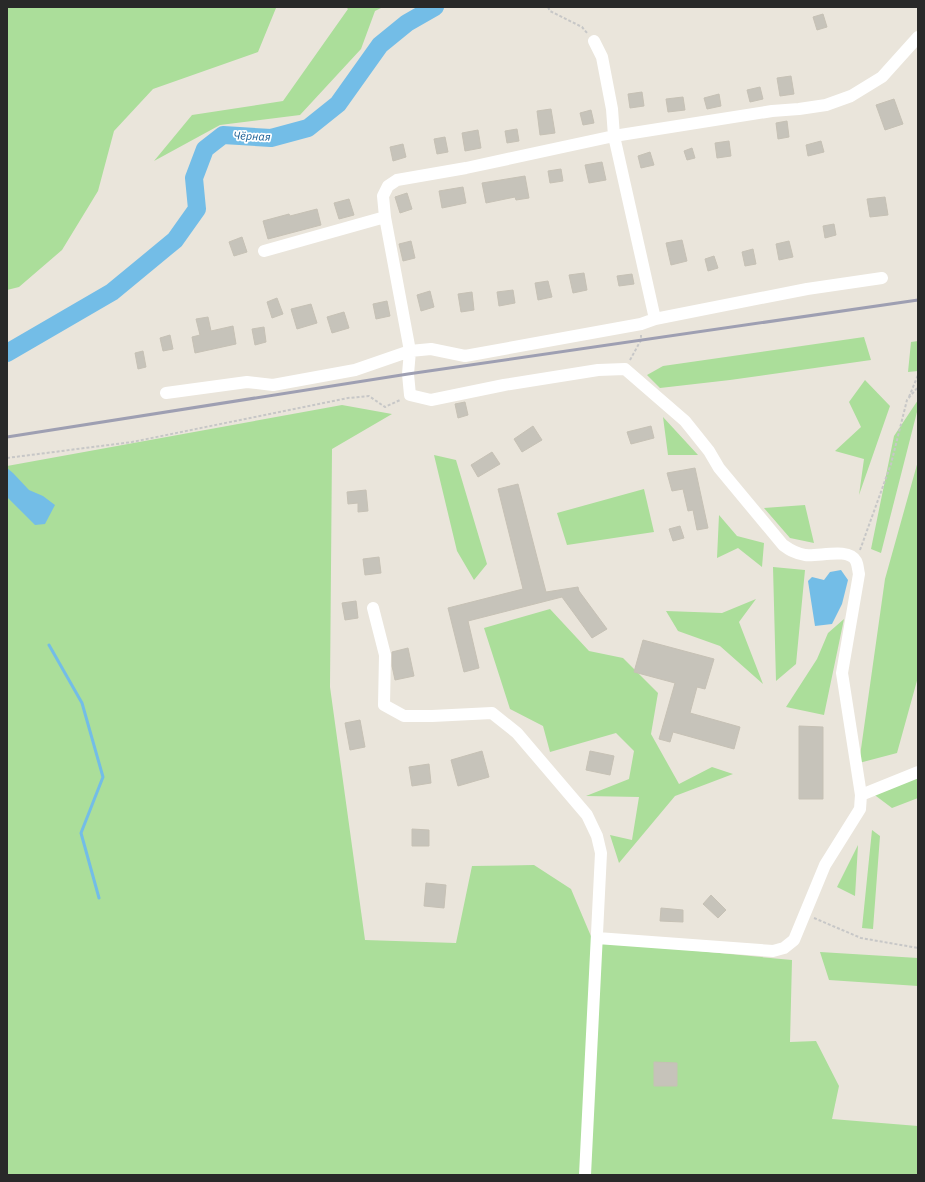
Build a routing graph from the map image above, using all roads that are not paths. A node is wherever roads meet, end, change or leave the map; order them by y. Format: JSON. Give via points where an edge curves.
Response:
{"nodes":[{"id":1,"x":918,"y":37,"type":"edge"},
{"id":2,"x":594,"y":41,"type":"road end"},
{"id":3,"x":614,"y":136,"type":"junction"},
{"id":4,"x":386,"y":217,"type":"junction"},
{"id":5,"x":264,"y":251,"type":"dead end"},
{"id":6,"x":882,"y":278,"type":"dead end"},
{"id":7,"x":655,"y":319,"type":"junction"},
{"id":8,"x":410,"y":351,"type":"junction"},
{"id":9,"x":166,"y":393,"type":"dead end"},
{"id":10,"x":373,"y":608,"type":"dead end"},
{"id":11,"x":918,"y":772,"type":"edge"},
{"id":12,"x":861,"y":795,"type":"junction"},
{"id":13,"x":597,"y":938,"type":"junction"},
{"id":14,"x":585,"y":1175,"type":"edge"}],
"edges":[{"from":1,"to":3,"type":"street","via":[[882,77],[851,96],[826,105]]},
{"from":2,"to":3,"type":"street","via":[[602,56],[612,109]]},
{"from":3,"to":4,"type":"street","via":[[397,180],[388,186],[383,196]]},
{"from":3,"to":7,"type":"street"},
{"from":4,"to":5,"type":"street"},
{"from":4,"to":8,"type":"street"},
{"from":6,"to":7,"type":"street","via":[[807,289]]},
{"from":7,"to":8,"type":"street","via":[[641,324],[465,356],[430,349]]},
{"from":8,"to":9,"type":"street","via":[[354,370],[273,385],[248,382]]},
{"from":8,"to":12,"type":"street","via":[[410,395],[431,400],[504,385],[598,370],[625,369],[685,421],[719,468],[782,545],[806,556],[849,554],[856,561],[859,574],[842,673]]},
{"from":10,"to":13,"type":"street","via":[[385,655],[384,706],[404,716],[492,713],[517,733],[587,815],[602,853]]},
{"from":11,"to":12,"type":"street"},
{"from":12,"to":13,"type":"street","via":[[860,809],[825,865],[794,940],[784,948],[773,952]]},
{"from":13,"to":14,"type":"street"}]}
